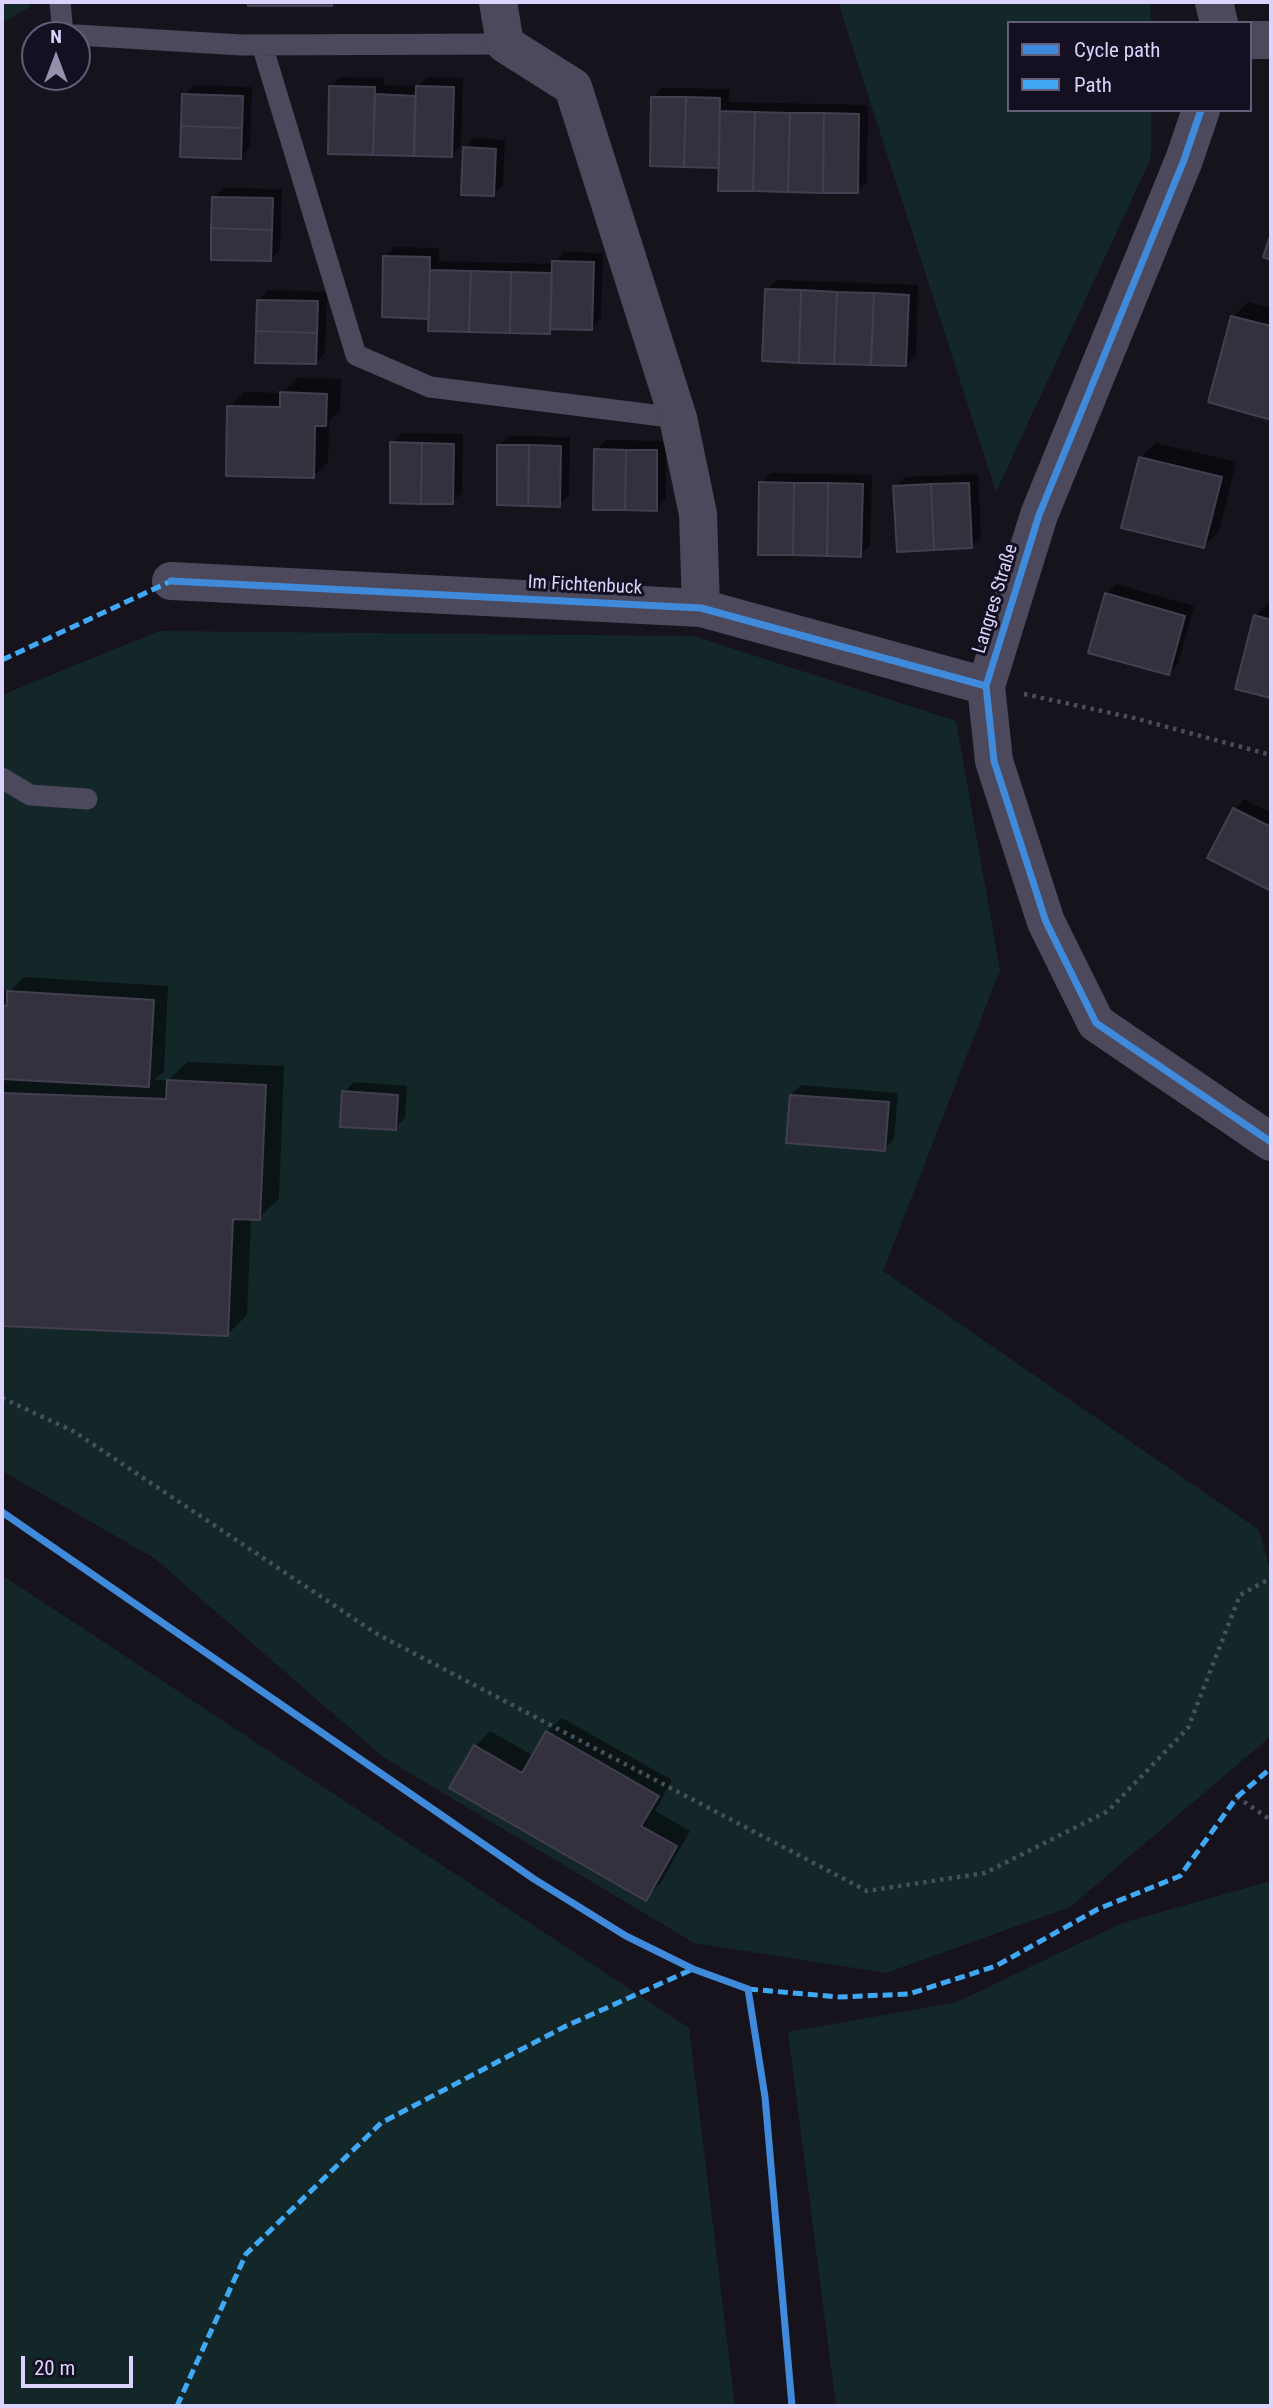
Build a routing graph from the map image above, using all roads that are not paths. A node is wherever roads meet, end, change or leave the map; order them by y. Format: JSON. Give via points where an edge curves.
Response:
{"nodes":[{"id":1,"x":61,"y":2,"type":"edge"},
{"id":2,"x":498,"y":2,"type":"edge"},
{"id":3,"x":1214,"y":2,"type":"edge"},
{"id":4,"x":62,"y":21,"type":"edge"},
{"id":5,"x":1219,"y":21,"type":"edge"},
{"id":6,"x":91,"y":36,"type":"edge"},
{"id":7,"x":1252,"y":40,"type":"edge"},
{"id":8,"x":1271,"y":40,"type":"edge"},
{"id":9,"x":505,"y":44,"type":"junction"},
{"id":10,"x":262,"y":45,"type":"junction"},
{"id":11,"x":1200,"y":112,"type":"edge"},
{"id":12,"x":678,"y":418,"type":"junction"},
{"id":13,"x":172,"y":582,"type":"dead end"},
{"id":14,"x":701,"y":608,"type":"junction"},
{"id":15,"x":986,"y":686,"type":"junction"},
{"id":16,"x":2,"y":778,"type":"edge"},
{"id":17,"x":87,"y":799,"type":"dead end"},
{"id":18,"x":1271,"y":1143,"type":"edge"}],
"edges":[{"from":1,"to":4,"type":"lane"},
{"from":2,"to":9,"type":"street"},
{"from":3,"to":5,"type":"street"},
{"from":6,"to":10,"type":"lane"},
{"from":7,"to":8,"type":"street"},
{"from":9,"to":10,"type":"lane"},
{"from":9,"to":12,"type":"street","via":[[573,87]]},
{"from":10,"to":12,"type":"lane","via":[[356,355],[430,387]]},
{"from":11,"to":15,"type":"street","name":"Langres Straße","via":[[1039,515]]},
{"from":12,"to":14,"type":"street","via":[[698,514]]},
{"from":13,"to":14,"type":"street","name":"Im Fichtenbuck"},
{"from":14,"to":15,"type":"street","name":"Im Fichtenbuck"},
{"from":15,"to":18,"type":"street","name":"Langres Straße","via":[[994,761],[1046,922],[1096,1023]]},
{"from":16,"to":17,"type":"lane","via":[[30,795]]}]}
